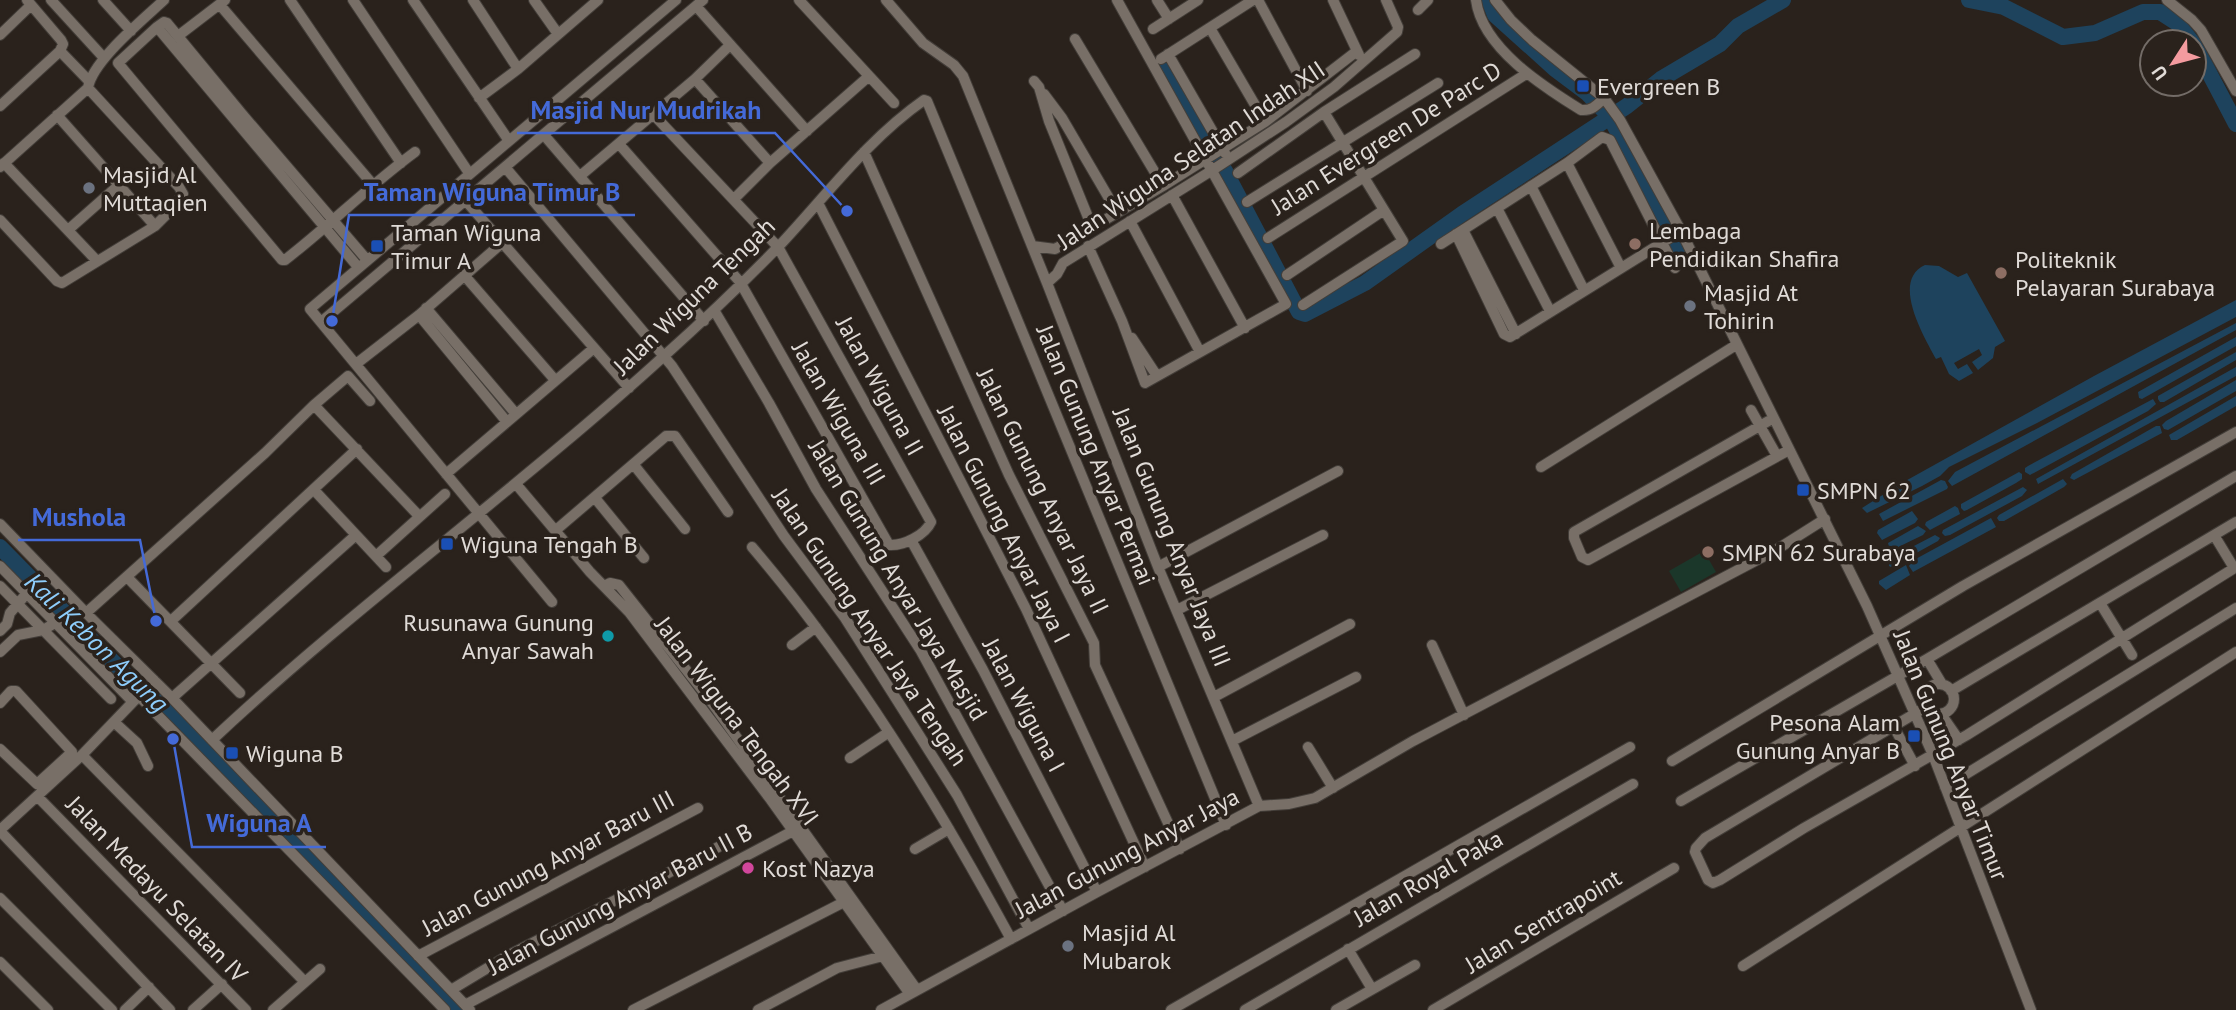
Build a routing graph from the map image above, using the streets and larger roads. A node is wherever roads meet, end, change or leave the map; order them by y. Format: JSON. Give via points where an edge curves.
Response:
{"nodes":[{"id":1,"x":51,"y":0,"type":"edge"},
{"id":2,"x":103,"y":0,"type":"edge"},
{"id":3,"x":290,"y":0,"type":"edge"},
{"id":4,"x":353,"y":0,"type":"edge"},
{"id":5,"x":413,"y":0,"type":"edge"},
{"id":6,"x":473,"y":0,"type":"edge"},
{"id":7,"x":534,"y":0,"type":"edge"},
{"id":8,"x":597,"y":0,"type":"edge"},
{"id":9,"x":676,"y":0,"type":"edge"},
{"id":10,"x":799,"y":0,"type":"edge"},
{"id":11,"x":886,"y":0,"type":"edge"},
{"id":12,"x":1117,"y":0,"type":"edge"},
{"id":13,"x":1157,"y":0,"type":"edge"},
{"id":14,"x":1198,"y":0,"type":"edge"},
{"id":15,"x":1253,"y":0,"type":"edge"},
{"id":16,"x":1258,"y":0,"type":"edge"},
{"id":17,"x":1333,"y":0,"type":"edge"},
{"id":18,"x":1386,"y":0,"type":"edge"},
{"id":19,"x":1428,"y":0,"type":"edge"},
{"id":20,"x":1476,"y":0,"type":"edge"},
{"id":21,"x":1495,"y":0,"type":"edge"},
{"id":22,"x":2167,"y":0,"type":"edge"},
{"id":23,"x":162,"y":1,"type":"edge"},
{"id":24,"x":29,"y":2,"type":"edge"},
{"id":25,"x":222,"y":3,"type":"edge"},
{"id":26,"x":700,"y":3,"type":"edge"},
{"id":27,"x":662,"y":5,"type":"edge"},
{"id":28,"x":1418,"y":10,"type":"dead end"},
{"id":29,"x":1169,"y":19,"type":"junction"},
{"id":30,"x":160,"y":24,"type":"junction"},
{"id":31,"x":1210,"y":28,"type":"junction"},
{"id":32,"x":1153,"y":29,"type":"dead end"},
{"id":33,"x":131,"y":31,"type":"junction"},
{"id":34,"x":558,"y":34,"type":"junction"},
{"id":35,"x":0,"y":35,"type":"edge"},
{"id":36,"x":178,"y":36,"type":"junction"},
{"id":37,"x":1075,"y":39,"type":"dead end"},
{"id":38,"x":730,"y":46,"type":"junction"},
{"id":39,"x":60,"y":51,"type":"junction"},
{"id":40,"x":1357,"y":51,"type":"junction"},
{"id":41,"x":1415,"y":54,"type":"dead end"},
{"id":42,"x":612,"y":55,"type":"junction"},
{"id":43,"x":104,"y":58,"type":"junction"},
{"id":44,"x":1363,"y":62,"type":"junction"},
{"id":45,"x":622,"y":68,"type":"junction"},
{"id":46,"x":518,"y":69,"type":"junction"},
{"id":47,"x":1526,"y":74,"type":"junction"},
{"id":48,"x":868,"y":77,"type":"junction"},
{"id":49,"x":695,"y":79,"type":"junction"},
{"id":50,"x":1438,"y":83,"type":"dead end"},
{"id":51,"x":88,"y":84,"type":"junction"},
{"id":52,"x":1307,"y":91,"type":"junction"},
{"id":53,"x":2236,"y":91,"type":"edge"},
{"id":54,"x":480,"y":98,"type":"junction"},
{"id":55,"x":927,"y":101,"type":"joint"},
{"id":56,"x":894,"y":103,"type":"dead end"},
{"id":57,"x":1599,"y":103,"type":"junction"},
{"id":58,"x":0,"y":106,"type":"edge"},
{"id":59,"x":1324,"y":112,"type":"junction"},
{"id":60,"x":653,"y":114,"type":"junction"},
{"id":61,"x":57,"y":115,"type":"junction"},
{"id":62,"x":238,"y":117,"type":"junction"},
{"id":63,"x":1265,"y":122,"type":"junction"},
{"id":64,"x":807,"y":131,"type":"junction"},
{"id":65,"x":544,"y":135,"type":"junction"},
{"id":66,"x":509,"y":141,"type":"junction"},
{"id":67,"x":1343,"y":143,"type":"junction"},
{"id":68,"x":619,"y":144,"type":"junction"},
{"id":69,"x":1220,"y":150,"type":"junction"},
{"id":70,"x":415,"y":152,"type":"dead end"},
{"id":71,"x":864,"y":152,"type":"junction"},
{"id":72,"x":1206,"y":159,"type":"junction"},
{"id":73,"x":1227,"y":160,"type":"junction"},
{"id":74,"x":401,"y":163,"type":"junction"},
{"id":75,"x":770,"y":163,"type":"junction"},
{"id":76,"x":1567,"y":163,"type":"junction"},
{"id":77,"x":2,"y":165,"type":"edge"},
{"id":78,"x":506,"y":167,"type":"junction"},
{"id":79,"x":1213,"y":170,"type":"junction"},
{"id":80,"x":469,"y":173,"type":"junction"},
{"id":81,"x":1238,"y":173,"type":"dead end"},
{"id":82,"x":580,"y":176,"type":"junction"},
{"id":83,"x":1365,"y":177,"type":"junction"},
{"id":84,"x":119,"y":186,"type":"junction"},
{"id":85,"x":374,"y":186,"type":"junction"},
{"id":86,"x":1163,"y":186,"type":"junction"},
{"id":87,"x":1531,"y":186,"type":"junction"},
{"id":88,"x":1172,"y":195,"type":"junction"},
{"id":89,"x":734,"y":199,"type":"junction"},
{"id":90,"x":466,"y":201,"type":"junction"},
{"id":91,"x":1247,"y":202,"type":"dead end"},
{"id":92,"x":818,"y":203,"type":"junction"},
{"id":93,"x":1497,"y":208,"type":"junction"},
{"id":94,"x":1384,"y":210,"type":"junction"},
{"id":95,"x":1117,"y":212,"type":"junction"},
{"id":96,"x":0,"y":220,"type":"edge"},
{"id":97,"x":335,"y":220,"type":"junction"},
{"id":98,"x":1130,"y":221,"type":"junction"},
{"id":99,"x":155,"y":226,"type":"junction"},
{"id":100,"x":1092,"y":227,"type":"junction"},
{"id":101,"x":326,"y":228,"type":"junction"},
{"id":102,"x":68,"y":230,"type":"junction"},
{"id":103,"x":1460,"y":232,"type":"junction"},
{"id":104,"x":1679,"y":232,"type":"junction"},
{"id":105,"x":1268,"y":237,"type":"dead end"},
{"id":106,"x":502,"y":243,"type":"junction"},
{"id":107,"x":1663,"y":243,"type":"junction"},
{"id":108,"x":1441,"y":244,"type":"dead end"},
{"id":109,"x":1032,"y":246,"type":"junction"},
{"id":110,"x":1088,"y":246,"type":"junction"},
{"id":111,"x":778,"y":247,"type":"junction"},
{"id":112,"x":1055,"y":249,"type":"junction"},
{"id":113,"x":367,"y":260,"type":"junction"},
{"id":114,"x":97,"y":261,"type":"junction"},
{"id":115,"x":1063,"y":263,"type":"junction"},
{"id":116,"x":358,"y":267,"type":"junction"},
{"id":117,"x":1621,"y":268,"type":"junction"},
{"id":118,"x":1675,"y":268,"type":"dead end"},
{"id":119,"x":464,"y":275,"type":"junction"},
{"id":120,"x":1287,"y":275,"type":"dead end"},
{"id":121,"x":740,"y":282,"type":"junction"},
{"id":122,"x":1047,"y":283,"type":"junction"},
{"id":123,"x":1584,"y":290,"type":"junction"},
{"id":124,"x":1303,"y":305,"type":"dead end"},
{"id":125,"x":713,"y":310,"type":"junction"},
{"id":126,"x":423,"y":311,"type":"junction"},
{"id":127,"x":1550,"y":311,"type":"junction"},
{"id":128,"x":704,"y":321,"type":"junction"},
{"id":129,"x":321,"y":322,"type":"junction"},
{"id":130,"x":1245,"y":328,"type":"junction"},
{"id":131,"x":1736,"y":345,"type":"junction"},
{"id":132,"x":594,"y":348,"type":"junction"},
{"id":133,"x":1200,"y":352,"type":"junction"},
{"id":134,"x":665,"y":356,"type":"junction"},
{"id":135,"x":356,"y":364,"type":"junction"},
{"id":136,"x":555,"y":380,"type":"junction"},
{"id":137,"x":629,"y":388,"type":"junction"},
{"id":138,"x":370,"y":401,"type":"dead end"},
{"id":139,"x":314,"y":405,"type":"junction"},
{"id":140,"x":1751,"y":410,"type":"dead end"},
{"id":141,"x":516,"y":414,"type":"junction"},
{"id":142,"x":1772,"y":419,"type":"junction"},
{"id":143,"x":507,"y":422,"type":"junction"},
{"id":144,"x":1759,"y":425,"type":"junction"},
{"id":145,"x":2236,"y":432,"type":"edge"},
{"id":146,"x":357,"y":449,"type":"junction"},
{"id":147,"x":1789,"y":450,"type":"junction"},
{"id":148,"x":1777,"y":456,"type":"junction"},
{"id":149,"x":634,"y":465,"type":"junction"},
{"id":150,"x":1541,"y":467,"type":"dead end"},
{"id":151,"x":1338,"y":471,"type":"dead end"},
{"id":152,"x":446,"y":474,"type":"junction"},
{"id":153,"x":2236,"y":476,"type":"edge"},
{"id":154,"x":516,"y":484,"type":"junction"},
{"id":155,"x":315,"y":491,"type":"junction"},
{"id":156,"x":445,"y":494,"type":"dead end"},
{"id":157,"x":594,"y":498,"type":"junction"},
{"id":158,"x":728,"y":512,"type":"dead end"},
{"id":159,"x":478,"y":513,"type":"junction"},
{"id":160,"x":419,"y":516,"type":"junction"},
{"id":161,"x":1825,"y":519,"type":"junction"},
{"id":162,"x":2236,"y":522,"type":"edge"},
{"id":163,"x":0,"y":524,"type":"edge"},
{"id":164,"x":685,"y":529,"type":"dead end"},
{"id":165,"x":556,"y":530,"type":"junction"},
{"id":166,"x":356,"y":535,"type":"junction"},
{"id":167,"x":1323,"y":535,"type":"dead end"},
{"id":168,"x":2214,"y":535,"type":"junction"},
{"id":169,"x":911,"y":540,"type":"junction"},
{"id":170,"x":752,"y":547,"type":"dead end"},
{"id":171,"x":376,"y":556,"type":"junction"},
{"id":172,"x":644,"y":558,"type":"dead end"},
{"id":173,"x":0,"y":565,"type":"edge"},
{"id":174,"x":386,"y":567,"type":"dead end"},
{"id":175,"x":1158,"y":567,"type":"junction"},
{"id":176,"x":2235,"y":568,"type":"edge"},
{"id":177,"x":127,"y":577,"type":"junction"},
{"id":178,"x":0,"y":586,"type":"edge"},
{"id":179,"x":604,"y":586,"type":"junction"},
{"id":180,"x":27,"y":593,"type":"junction"},
{"id":181,"x":552,"y":602,"type":"dead end"},
{"id":182,"x":2100,"y":603,"type":"junction"},
{"id":183,"x":18,"y":604,"type":"junction"},
{"id":184,"x":2236,"y":608,"type":"edge"},
{"id":185,"x":1177,"y":610,"type":"junction"},
{"id":186,"x":86,"y":613,"type":"junction"},
{"id":187,"x":171,"y":621,"type":"junction"},
{"id":188,"x":55,"y":622,"type":"junction"},
{"id":189,"x":1350,"y":624,"type":"dead end"},
{"id":190,"x":4,"y":627,"type":"edge"},
{"id":191,"x":816,"y":627,"type":"junction"},
{"id":192,"x":43,"y":630,"type":"junction"},
{"id":193,"x":18,"y":635,"type":"junction"},
{"id":194,"x":1879,"y":635,"type":"junction"},
{"id":195,"x":2122,"y":639,"type":"junction"},
{"id":196,"x":792,"y":645,"type":"dead end"},
{"id":197,"x":1432,"y":645,"type":"dead end"},
{"id":198,"x":0,"y":652,"type":"edge"},
{"id":199,"x":2236,"y":652,"type":"edge"},
{"id":200,"x":2132,"y":655,"type":"dead end"},
{"id":201,"x":1927,"y":659,"type":"junction"},
{"id":202,"x":211,"y":662,"type":"junction"},
{"id":203,"x":1897,"y":676,"type":"junction"},
{"id":204,"x":1356,"y":677,"type":"dead end"},
{"id":205,"x":153,"y":681,"type":"junction"},
{"id":206,"x":1942,"y":684,"type":"junction"},
{"id":207,"x":1951,"y":691,"type":"junction"},
{"id":208,"x":240,"y":693,"type":"dead end"},
{"id":209,"x":1214,"y":697,"type":"junction"},
{"id":210,"x":137,"y":698,"type":"junction"},
{"id":211,"x":172,"y":698,"type":"junction"},
{"id":212,"x":111,"y":699,"type":"dead end"},
{"id":213,"x":0,"y":703,"type":"edge"},
{"id":214,"x":1926,"y":707,"type":"junction"},
{"id":215,"x":1941,"y":714,"type":"junction"},
{"id":216,"x":1464,"y":715,"type":"junction"},
{"id":217,"x":1914,"y":715,"type":"junction"},
{"id":218,"x":114,"y":722,"type":"junction"},
{"id":219,"x":1894,"y":727,"type":"junction"},
{"id":220,"x":889,"y":732,"type":"junction"},
{"id":221,"x":212,"y":740,"type":"junction"},
{"id":222,"x":1959,"y":740,"type":"junction"},
{"id":223,"x":1232,"y":741,"type":"junction"},
{"id":224,"x":1308,"y":747,"type":"dead end"},
{"id":225,"x":1630,"y":747,"type":"dead end"},
{"id":226,"x":0,"y":749,"type":"edge"},
{"id":227,"x":82,"y":755,"type":"junction"},
{"id":228,"x":1933,"y":755,"type":"junction"},
{"id":229,"x":850,"y":758,"type":"dead end"},
{"id":230,"x":1671,"y":761,"type":"dead end"},
{"id":231,"x":148,"y":766,"type":"dead end"},
{"id":232,"x":1915,"y":766,"type":"junction"},
{"id":233,"x":1633,"y":784,"type":"dead end"},
{"id":234,"x":1945,"y":787,"type":"junction"},
{"id":235,"x":1333,"y":788,"type":"junction"},
{"id":236,"x":38,"y":797,"type":"junction"},
{"id":237,"x":1681,"y":801,"type":"dead end"},
{"id":238,"x":1259,"y":806,"type":"junction"},
{"id":239,"x":698,"y":808,"type":"dead end"},
{"id":240,"x":1226,"y":825,"type":"junction"},
{"id":241,"x":1960,"y":827,"type":"junction"},
{"id":242,"x":950,"y":829,"type":"junction"},
{"id":243,"x":0,"y":831,"type":"edge"},
{"id":244,"x":793,"y":831,"type":"junction"},
{"id":245,"x":728,"y":842,"type":"dead end"},
{"id":246,"x":915,"y":849,"type":"dead end"},
{"id":247,"x":1180,"y":849,"type":"junction"},
{"id":248,"x":1145,"y":867,"type":"junction"},
{"id":249,"x":1674,"y":868,"type":"dead end"},
{"id":250,"x":1097,"y":892,"type":"junction"},
{"id":251,"x":0,"y":898,"type":"edge"},
{"id":252,"x":844,"y":902,"type":"junction"},
{"id":253,"x":1063,"y":911,"type":"junction"},
{"id":254,"x":1029,"y":929,"type":"junction"},
{"id":255,"x":1011,"y":939,"type":"junction"},
{"id":256,"x":1348,"y":948,"type":"junction"},
{"id":257,"x":418,"y":956,"type":"junction"},
{"id":258,"x":883,"y":956,"type":"junction"},
{"id":259,"x":0,"y":962,"type":"edge"},
{"id":260,"x":1415,"y":965,"type":"dead end"},
{"id":261,"x":1743,"y":966,"type":"dead end"},
{"id":262,"x":320,"y":969,"type":"dead end"},
{"id":263,"x":304,"y":981,"type":"junction"},
{"id":264,"x":222,"y":984,"type":"junction"},
{"id":265,"x":149,"y":987,"type":"junction"},
{"id":266,"x":451,"y":990,"type":"junction"},
{"id":267,"x":913,"y":992,"type":"junction"},
{"id":268,"x":1366,"y":992,"type":"junction"},
{"id":269,"x":468,"y":1008,"type":"edge"},
{"id":270,"x":48,"y":1010,"type":"edge"},
{"id":271,"x":112,"y":1010,"type":"edge"},
{"id":272,"x":125,"y":1010,"type":"edge"},
{"id":273,"x":170,"y":1010,"type":"edge"},
{"id":274,"x":193,"y":1010,"type":"edge"},
{"id":275,"x":246,"y":1010,"type":"edge"},
{"id":276,"x":273,"y":1010,"type":"edge"},
{"id":277,"x":445,"y":1010,"type":"edge"},
{"id":278,"x":633,"y":1010,"type":"edge"},
{"id":279,"x":758,"y":1010,"type":"edge"},
{"id":280,"x":881,"y":1010,"type":"edge"},
{"id":281,"x":1171,"y":1010,"type":"edge"},
{"id":282,"x":1245,"y":1010,"type":"edge"},
{"id":283,"x":1336,"y":1010,"type":"edge"},
{"id":284,"x":1433,"y":1010,"type":"edge"},
{"id":285,"x":2031,"y":1010,"type":"edge"}],
"edges":[{"from":1,"to":43,"type":"street"},
{"from":2,"to":33,"type":"street"},
{"from":3,"to":74,"type":"street"},
{"from":4,"to":80,"type":"street"},
{"from":5,"to":54,"type":"street"},
{"from":6,"to":46,"type":"street"},
{"from":7,"to":34,"type":"street"},
{"from":8,"to":34,"type":"street"},
{"from":9,"to":27,"type":"street"},
{"from":10,"to":48,"type":"street"},
{"from":11,"to":109,"type":"street","name":"Jalan Gunung Anyar Jaya III","via":[[923,43],[963,76]]},
{"from":12,"to":72,"type":"street"},
{"from":13,"to":29,"type":"street"},
{"from":14,"to":29,"type":"street"},
{"from":15,"to":31,"type":"street"},
{"from":16,"to":52,"type":"street"},
{"from":17,"to":40,"type":"street"},
{"from":18,"to":44,"type":"street","name":"Jalan Wiguna Selatan Indah XII","via":[[1398,30]]},
{"from":19,"to":28,"type":"street"},
{"from":20,"to":47,"type":"street","via":[[1484,26]]},
{"from":21,"to":57,"type":"street","name":"Jalan Gunung Anyar Timur"},
{"from":22,"to":53,"type":"street","via":[[2201,30]]},
{"from":23,"to":33,"type":"street"},
{"from":24,"to":35,"type":"street"},
{"from":24,"to":39,"type":"street","via":[[61,40]]},
{"from":25,"to":36,"type":"street"},
{"from":25,"to":85,"type":"street"},
{"from":26,"to":38,"type":"street"},
{"from":26,"to":45,"type":"street"},
{"from":27,"to":42,"type":"street"},
{"from":29,"to":32,"type":"street"},
{"from":30,"to":36,"type":"street"},
{"from":30,"to":62,"type":"street"},
{"from":30,"to":101,"type":"street","via":[[118,65],[282,260]]},
{"from":31,"to":63,"type":"street"},
{"from":31,"to":69,"type":"street","via":[[1164,56]]},
{"from":33,"to":43,"type":"street"},
{"from":34,"to":46,"type":"street"},
{"from":36,"to":62,"type":"street"},
{"from":37,"to":86,"type":"street"},
{"from":38,"to":49,"type":"street"},
{"from":38,"to":64,"type":"street"},
{"from":39,"to":51,"type":"street"},
{"from":39,"to":58,"type":"street"},
{"from":40,"to":44,"type":"street"},
{"from":40,"to":52,"type":"street","name":"Jalan Wiguna Selatan Indah XII"},
{"from":41,"to":59,"type":"street"},
{"from":42,"to":45,"type":"street"},
{"from":42,"to":66,"type":"street"},
{"from":43,"to":51,"type":"street"},
{"from":44,"to":73,"type":"street","name":"Jalan Wiguna Selatan Indah XII","via":[[1296,115]]},
{"from":45,"to":65,"type":"street"},
{"from":46,"to":54,"type":"street"},
{"from":47,"to":57,"type":"street","via":[[1581,110]]},
{"from":47,"to":83,"type":"street","name":"Jalan Evergreen De Parc D"},
{"from":48,"to":56,"type":"street"},
{"from":48,"to":64,"type":"street"},
{"from":49,"to":60,"type":"street"},
{"from":49,"to":75,"type":"street"},
{"from":50,"to":67,"type":"street"},
{"from":51,"to":61,"type":"street"},
{"from":51,"to":99,"type":"street","via":[[183,194]]},
{"from":52,"to":63,"type":"street","name":"Jalan Wiguna Selatan Indah XII"},
{"from":54,"to":66,"type":"street"},
{"from":55,"to":71,"type":"street","name":"Jalan Wiguna Tengah","via":[[904,113]]},
{"from":55,"to":240,"type":"street","name":"Jalan Gunung Anyar Permai"},
{"from":57,"to":104,"type":"street","name":"Jalan Gunung Anyar Timur","via":[[1617,116]]},
{"from":59,"to":67,"type":"street"},
{"from":59,"to":81,"type":"street"},
{"from":60,"to":68,"type":"street"},
{"from":60,"to":89,"type":"street"},
{"from":61,"to":77,"type":"street"},
{"from":61,"to":84,"type":"street"},
{"from":62,"to":97,"type":"street"},
{"from":62,"to":101,"type":"street"},
{"from":63,"to":69,"type":"street","name":"Jalan Wiguna Selatan Indah XII"},
{"from":64,"to":75,"type":"street"},
{"from":65,"to":78,"type":"street"},
{"from":65,"to":82,"type":"street"},
{"from":66,"to":80,"type":"street"},
{"from":67,"to":83,"type":"street"},
{"from":67,"to":91,"type":"street"},
{"from":68,"to":82,"type":"street"},
{"from":68,"to":121,"type":"street"},
{"from":69,"to":72,"type":"street","name":"Jalan Wiguna Selatan Indah XII"},
{"from":69,"to":73,"type":"street"},
{"from":70,"to":74,"type":"street"},
{"from":71,"to":92,"type":"street","name":"Jalan Wiguna Tengah"},
{"from":71,"to":247,"type":"street","name":"Jalan Gunung Anyar Jaya II","via":[[1009,475],[1094,643],[1095,665]]},
{"from":72,"to":79,"type":"street"},
{"from":72,"to":86,"type":"street","name":"Jalan Wiguna Selatan Indah XII"},
{"from":73,"to":79,"type":"street","name":"Jalan Wiguna Selatan Indah XII"},
{"from":74,"to":85,"type":"street"},
{"from":75,"to":89,"type":"street"},
{"from":76,"to":87,"type":"street"},
{"from":76,"to":107,"type":"street","via":[[1602,137],[1611,140]]},
{"from":76,"to":117,"type":"street"},
{"from":77,"to":102,"type":"street"},
{"from":78,"to":90,"type":"street"},
{"from":78,"to":134,"type":"street","name":"Jalan Gunung Anyar Jaya Tengah"},
{"from":79,"to":88,"type":"street","name":"Jalan Wiguna Selatan Indah XII"},
{"from":79,"to":130,"type":"street","via":[[1285,305]]},
{"from":80,"to":113,"type":"street"},
{"from":82,"to":128,"type":"street"},
{"from":83,"to":94,"type":"street"},
{"from":83,"to":105,"type":"street","name":"Jalan Evergreen De Parc D"},
{"from":84,"to":99,"type":"street"},
{"from":84,"to":102,"type":"street"},
{"from":85,"to":97,"type":"street"},
{"from":86,"to":95,"type":"street","name":"Jalan Wiguna Selatan Indah XII"},
{"from":87,"to":93,"type":"street"},
{"from":87,"to":123,"type":"street"},
{"from":88,"to":98,"type":"street","name":"Jalan Wiguna Selatan Indah XII"},
{"from":88,"to":130,"type":"street"},
{"from":89,"to":111,"type":"street"},
{"from":90,"to":106,"type":"street"},
{"from":90,"to":129,"type":"street"},
{"from":92,"to":111,"type":"street","name":"Jalan Wiguna Tengah"},
{"from":92,"to":248,"type":"street","name":"Jalan Gunung Anyar Jaya I","via":[[1026,609]]},
{"from":93,"to":103,"type":"street"},
{"from":93,"to":127,"type":"street"},
{"from":94,"to":120,"type":"street"},
{"from":94,"to":124,"type":"street","via":[[1403,242]]},
{"from":95,"to":100,"type":"street","name":"Jalan Wiguna Selatan Indah XII"},
{"from":95,"to":100,"type":"street","via":[[1037,84]]},
{"from":96,"to":114,"type":"street","via":[[57,281],[62,283]]},
{"from":97,"to":101,"type":"street"},
{"from":97,"to":113,"type":"street"},
{"from":98,"to":110,"type":"street","name":"Jalan Wiguna Selatan Indah XII"},
{"from":98,"to":133,"type":"street"},
{"from":99,"to":114,"type":"street"},
{"from":100,"to":112,"type":"street","name":"Jalan Wiguna Selatan Indah XII"},
{"from":101,"to":116,"type":"street"},
{"from":102,"to":114,"type":"street"},
{"from":103,"to":108,"type":"street"},
{"from":103,"to":127,"type":"street","via":[[1513,335]]},
{"from":104,"to":107,"type":"street"},
{"from":104,"to":131,"type":"street","name":"Jalan Gunung Anyar Timur"},
{"from":106,"to":119,"type":"street"},
{"from":106,"to":132,"type":"street"},
{"from":107,"to":117,"type":"street"},
{"from":107,"to":118,"type":"street"},
{"from":109,"to":112,"type":"street","name":"Jalan Wiguna Selatan Indah XII"},
{"from":109,"to":122,"type":"street","name":"Jalan Gunung Anyar Jaya III"},
{"from":110,"to":115,"type":"street","name":"Jalan Wiguna Selatan Indah XII"},
{"from":110,"to":133,"type":"street","via":[[1145,383]]},
{"from":111,"to":121,"type":"street","name":"Jalan Wiguna Tengah"},
{"from":111,"to":169,"type":"street","name":"Jalan Wiguna II","via":[[931,522]]},
{"from":112,"to":115,"type":"street"},
{"from":113,"to":116,"type":"street"},
{"from":115,"to":122,"type":"street","name":"Jalan Wiguna Selatan Indah XII"},
{"from":116,"to":129,"type":"street","via":[[311,308]]},
{"from":117,"to":123,"type":"street"},
{"from":119,"to":126,"type":"street"},
{"from":119,"to":136,"type":"street"},
{"from":121,"to":125,"type":"street","name":"Jalan Wiguna Tengah"},
{"from":121,"to":169,"type":"street","name":"Jalan Wiguna III","via":[[890,545]]},
{"from":122,"to":175,"type":"street","name":"Jalan Gunung Anyar Jaya III"},
{"from":123,"to":127,"type":"street"},
{"from":125,"to":128,"type":"street","name":"Jalan Wiguna Tengah"},
{"from":125,"to":253,"type":"street","name":"Jalan Gunung Anyar Jaya Masjid","via":[[816,489],[921,651]]},
{"from":126,"to":135,"type":"street"},
{"from":126,"to":141,"type":"street"},
{"from":126,"to":143,"type":"street"},
{"from":128,"to":134,"type":"street","name":"Jalan Wiguna Tengah"},
{"from":129,"to":135,"type":"street"},
{"from":130,"to":133,"type":"street"},
{"from":131,"to":142,"type":"street","name":"Jalan Gunung Anyar Timur"},
{"from":131,"to":150,"type":"street"},
{"from":132,"to":136,"type":"street"},
{"from":132,"to":137,"type":"street"},
{"from":134,"to":137,"type":"street","name":"Jalan Wiguna Tengah"},
{"from":134,"to":254,"type":"street","name":"Jalan Gunung Anyar Jaya Tengah","via":[[783,536],[845,618],[950,783]]},
{"from":135,"to":152,"type":"street"},
{"from":136,"to":141,"type":"street"},
{"from":137,"to":154,"type":"street","name":"Jalan Wiguna Tengah"},
{"from":138,"to":139,"type":"street","via":[[348,376]]},
{"from":139,"to":146,"type":"street"},
{"from":139,"to":177,"type":"street"},
{"from":140,"to":144,"type":"street"},
{"from":141,"to":143,"type":"street"},
{"from":142,"to":144,"type":"street"},
{"from":142,"to":147,"type":"street","name":"Jalan Gunung Anyar Timur"},
{"from":143,"to":152,"type":"street"},
{"from":144,"to":148,"type":"street"},
{"from":144,"to":148,"type":"street","via":[[1574,532],[1582,558],[1588,560]]},
{"from":145,"to":194,"type":"street"},
{"from":146,"to":155,"type":"street"},
{"from":146,"to":160,"type":"street"},
{"from":147,"to":148,"type":"street"},
{"from":147,"to":161,"type":"street","name":"Jalan Gunung Anyar Timur"},
{"from":149,"to":157,"type":"street"},
{"from":149,"to":158,"type":"street","via":[[666,436],[675,436]]},
{"from":149,"to":164,"type":"street"},
{"from":151,"to":175,"type":"street"},
{"from":152,"to":159,"type":"street"},
{"from":153,"to":201,"type":"street"},
{"from":154,"to":159,"type":"street","name":"Jalan Wiguna Tengah"},
{"from":154,"to":165,"type":"street","name":"Jalan Wiguna Tengah XVI"},
{"from":155,"to":166,"type":"street"},
{"from":155,"to":187,"type":"street"},
{"from":156,"to":160,"type":"street"},
{"from":157,"to":165,"type":"street"},
{"from":157,"to":172,"type":"street"},
{"from":159,"to":181,"type":"street"},
{"from":159,"to":221,"type":"street","name":"Jalan Wiguna Tengah"},
{"from":160,"to":171,"type":"street"},
{"from":161,"to":194,"type":"street","name":"Jalan Gunung Anyar Timur"},
{"from":161,"to":216,"type":"street","name":"Jalan Gunung Anyar Jaya","via":[[1776,550]]},
{"from":162,"to":168,"type":"street"},
{"from":163,"to":186,"type":"street"},
{"from":165,"to":179,"type":"street","name":"Jalan Wiguna Tengah XVI"},
{"from":166,"to":171,"type":"street"},
{"from":166,"to":202,"type":"street"},
{"from":167,"to":185,"type":"street"},
{"from":168,"to":176,"type":"street"},
{"from":168,"to":182,"type":"street"},
{"from":169,"to":250,"type":"street","name":"Jalan Wiguna I"},
{"from":170,"to":191,"type":"street"},
{"from":171,"to":174,"type":"street"},
{"from":173,"to":180,"type":"street"},
{"from":175,"to":185,"type":"street","name":"Jalan Gunung Anyar Jaya III"},
{"from":176,"to":195,"type":"street"},
{"from":177,"to":186,"type":"street"},
{"from":177,"to":187,"type":"street"},
{"from":178,"to":183,"type":"street"},
{"from":179,"to":244,"type":"street","name":"Jalan Wiguna Tengah XVI","via":[[629,612]]},
{"from":179,"to":267,"type":"street","via":[[619,585],[710,700]]},
{"from":180,"to":183,"type":"street"},
{"from":180,"to":188,"type":"street"},
{"from":182,"to":195,"type":"street"},
{"from":182,"to":207,"type":"street"},
{"from":183,"to":190,"type":"street"},
{"from":183,"to":192,"type":"street"},
{"from":184,"to":234,"type":"street"},
{"from":185,"to":209,"type":"street","name":"Jalan Gunung Anyar Jaya III"},
{"from":186,"to":205,"type":"street"},
{"from":187,"to":202,"type":"street"},
{"from":188,"to":192,"type":"street"},
{"from":188,"to":210,"type":"street"},
{"from":189,"to":209,"type":"street"},
{"from":190,"to":193,"type":"street"},
{"from":191,"to":196,"type":"street"},
{"from":191,"to":220,"type":"street"},
{"from":192,"to":193,"type":"street"},
{"from":192,"to":212,"type":"street"},
{"from":193,"to":198,"type":"street"},
{"from":194,"to":203,"type":"street","name":"Jalan Gunung Anyar Timur"},
{"from":194,"to":230,"type":"street"},
{"from":195,"to":200,"type":"street"},
{"from":195,"to":222,"type":"street"},
{"from":197,"to":216,"type":"street"},
{"from":199,"to":241,"type":"street"},
{"from":201,"to":203,"type":"street"},
{"from":201,"to":206,"type":"street"},
{"from":202,"to":208,"type":"street"},
{"from":202,"to":211,"type":"street"},
{"from":203,"to":217,"type":"street","name":"Jalan Gunung Anyar Timur"},
{"from":203,"to":237,"type":"street"},
{"from":204,"to":223,"type":"street"},
{"from":205,"to":210,"type":"street"},
{"from":205,"to":211,"type":"street"},
{"from":206,"to":207,"type":"street"},
{"from":206,"to":214,"type":"street","via":[[1926,690]]},
{"from":207,"to":215,"type":"street","via":[[1954,703]]},
{"from":209,"to":223,"type":"street","name":"Jalan Gunung Anyar Jaya III"},
{"from":210,"to":218,"type":"street"},
{"from":210,"to":277,"type":"street"},
{"from":211,"to":221,"type":"street"},
{"from":213,"to":226,"type":"street","via":[[16,691],[72,752],[37,784]]},
{"from":214,"to":215,"type":"street"},
{"from":214,"to":217,"type":"street"},
{"from":215,"to":222,"type":"street"},
{"from":216,"to":235,"type":"street","name":"Jalan Gunung Anyar Jaya"},
{"from":217,"to":219,"type":"street"},
{"from":217,"to":228,"type":"street","name":"Jalan Gunung Anyar Timur"},
{"from":218,"to":227,"type":"street"},
{"from":218,"to":231,"type":"street","via":[[137,743]]},
{"from":219,"to":232,"type":"street"},
{"from":219,"to":232,"type":"street","via":[[1700,842],[1695,852],[1708,880],[1713,883]]},
{"from":220,"to":229,"type":"street"},
{"from":220,"to":242,"type":"street"},
{"from":221,"to":257,"type":"street"},
{"from":222,"to":228,"type":"street"},
{"from":223,"to":238,"type":"street","name":"Jalan Gunung Anyar Jaya III"},
{"from":224,"to":235,"type":"street"},
{"from":225,"to":281,"type":"street"},
{"from":227,"to":236,"type":"street"},
{"from":227,"to":263,"type":"street"},
{"from":228,"to":232,"type":"street"},
{"from":228,"to":234,"type":"street","name":"Jalan Gunung Anyar Timur"},
{"from":233,"to":256,"type":"street","name":"Jalan Royal Paka"},
{"from":234,"to":241,"type":"street","name":"Jalan Gunung Anyar Timur"},
{"from":235,"to":238,"type":"street","name":"Jalan Gunung Anyar Jaya","via":[[1308,800]]},
{"from":236,"to":243,"type":"street"},
{"from":236,"to":264,"type":"street","name":"Jalan Medayu Selatan IV"},
{"from":238,"to":240,"type":"street","name":"Jalan Gunung Anyar Jaya"},
{"from":239,"to":257,"type":"street","name":"Jalan Gunung Anyar Baru III"},
{"from":240,"to":247,"type":"street","name":"Jalan Gunung Anyar Jaya"},
{"from":241,"to":261,"type":"street"},
{"from":241,"to":285,"type":"street","name":"Jalan Gunung Anyar Timur"},
{"from":242,"to":246,"type":"street"},
{"from":242,"to":255,"type":"street"},
{"from":243,"to":265,"type":"street"},
{"from":244,"to":252,"type":"street","name":"Jalan Wiguna Tengah XVI"},
{"from":244,"to":269,"type":"street","name":"Jalan Gunung Anyar Baru II B"},
{"from":245,"to":266,"type":"street","via":[[509,955]]},
{"from":247,"to":248,"type":"street","name":"Jalan Gunung Anyar Jaya"},
{"from":248,"to":250,"type":"street","name":"Jalan Gunung Anyar Jaya"},
{"from":249,"to":284,"type":"street","name":"Jalan Sentrapoint"},
{"from":250,"to":253,"type":"street","name":"Jalan Gunung Anyar Jaya"},
{"from":251,"to":271,"type":"street"},
{"from":252,"to":258,"type":"street","name":"Jalan Wiguna Tengah XVI"},
{"from":252,"to":278,"type":"street"},
{"from":253,"to":254,"type":"street","name":"Jalan Gunung Anyar Jaya"},
{"from":254,"to":255,"type":"street","name":"Jalan Gunung Anyar Jaya"},
{"from":255,"to":267,"type":"street","name":"Jalan Gunung Anyar Jaya"},
{"from":256,"to":268,"type":"street"},
{"from":256,"to":282,"type":"street","name":"Jalan Royal Paka"},
{"from":257,"to":266,"type":"street"},
{"from":258,"to":267,"type":"street","name":"Jalan Wiguna Tengah XVI"},
{"from":258,"to":279,"type":"street","via":[[837,968]]},
{"from":259,"to":270,"type":"street"},
{"from":260,"to":268,"type":"street"},
{"from":262,"to":263,"type":"street"},
{"from":263,"to":276,"type":"street"},
{"from":264,"to":274,"type":"street"},
{"from":264,"to":275,"type":"street","name":"Jalan Medayu Selatan IV"},
{"from":265,"to":272,"type":"street"},
{"from":265,"to":273,"type":"street"},
{"from":266,"to":269,"type":"street"},
{"from":267,"to":280,"type":"street","name":"Jalan Gunung Anyar Jaya"},
{"from":268,"to":283,"type":"street"}]}
